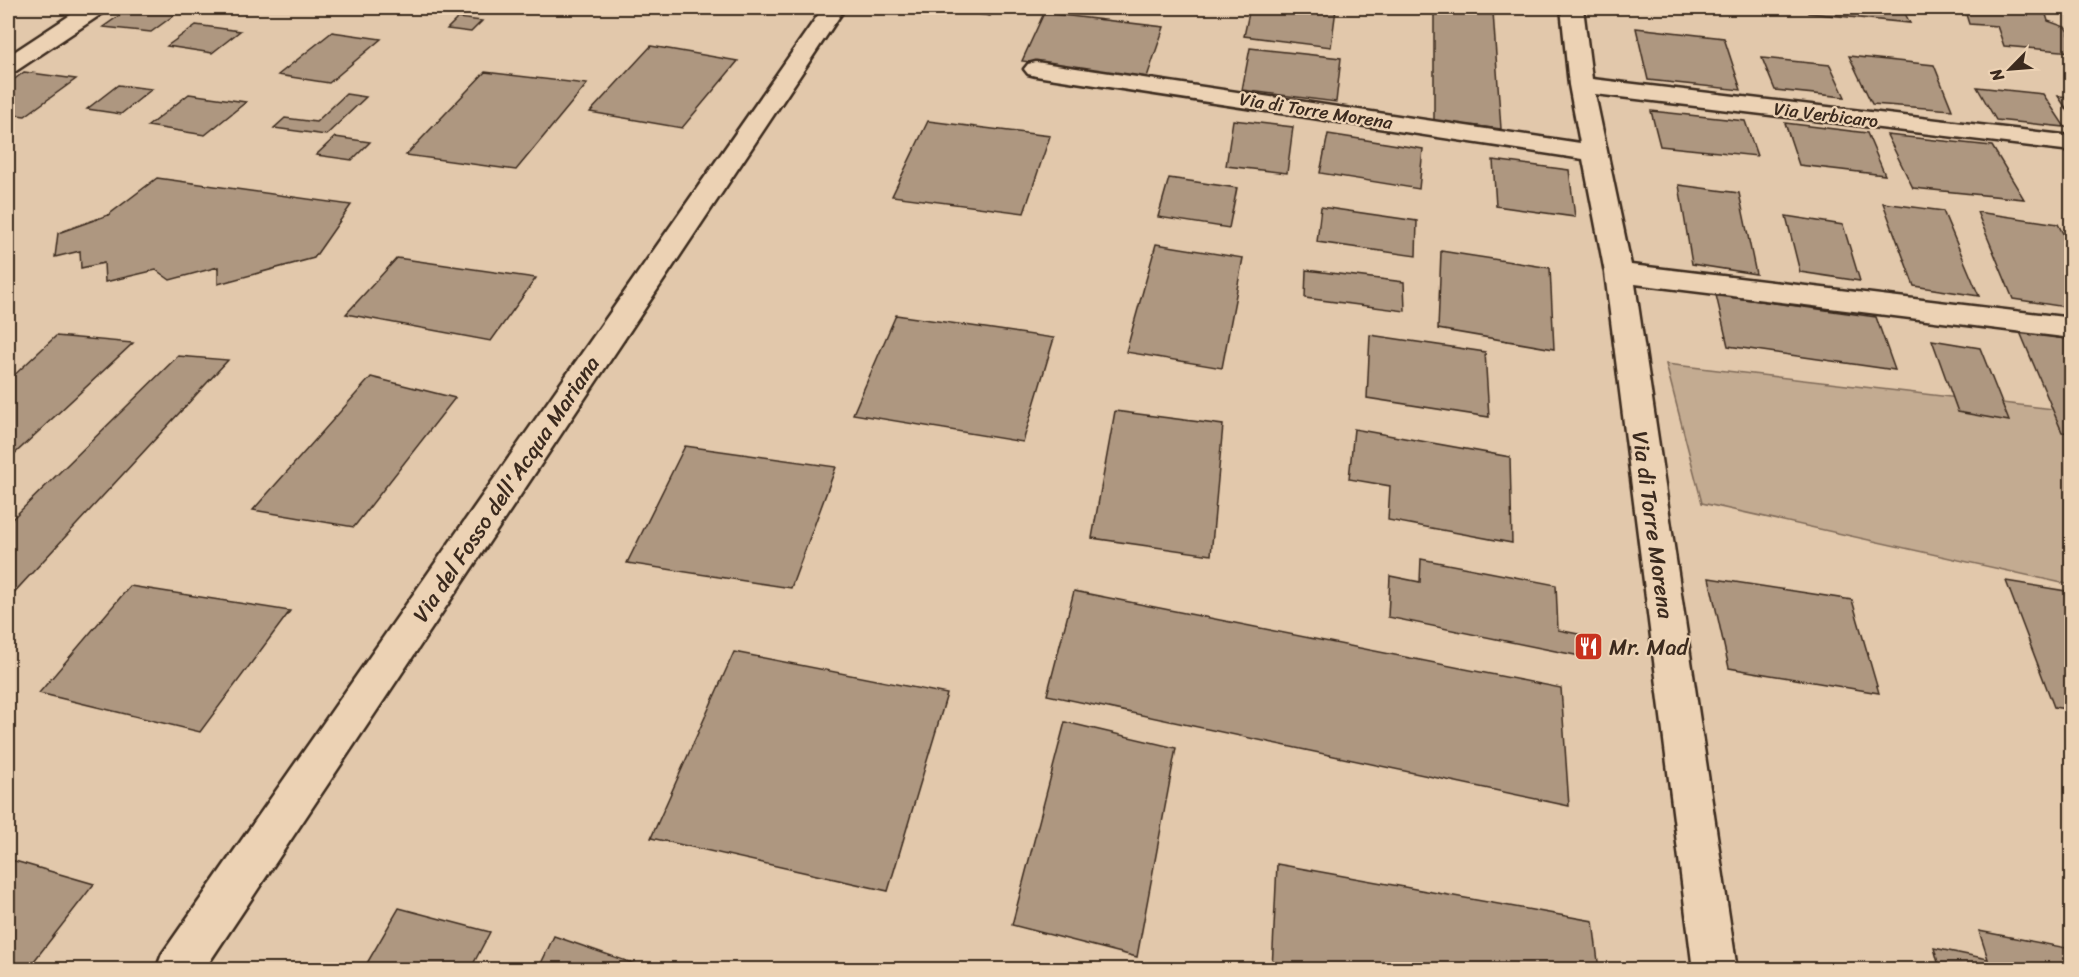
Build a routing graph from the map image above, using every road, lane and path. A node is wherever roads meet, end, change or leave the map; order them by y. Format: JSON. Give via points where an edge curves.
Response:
{"nodes":[{"id":1,"x":95,"y":8,"type":"edge"},
{"id":2,"x":834,"y":8,"type":"edge"},
{"id":3,"x":1572,"y":8,"type":"edge"},
{"id":4,"x":8,"y":66,"type":"edge"},
{"id":5,"x":1036,"y":69,"type":"dead end"},
{"id":6,"x":1581,"y":86,"type":"junction"},
{"id":7,"x":2072,"y":144,"type":"edge"},
{"id":8,"x":1596,"y":153,"type":"junction"},
{"id":9,"x":1619,"y":273,"type":"junction"},
{"id":10,"x":2072,"y":328,"type":"edge"},
{"id":11,"x":178,"y":969,"type":"edge"},
{"id":12,"x":1715,"y":969,"type":"edge"}],
"edges":[{"from":1,"to":4,"type":"street"},
{"from":2,"to":11,"type":"street","name":"Via del Fosso dell'Acqua Mariana"},
{"from":3,"to":6,"type":"street","name":"Via di Torre Morena"},
{"from":5,"to":8,"type":"street","name":"Via di Torre Morena"},
{"from":6,"to":7,"type":"street","name":"Via Verbicaro"},
{"from":6,"to":8,"type":"street","name":"Via di Torre Morena"},
{"from":8,"to":9,"type":"street","name":"Via di Torre Morena"},
{"from":9,"to":10,"type":"street"},
{"from":9,"to":12,"type":"street","name":"Via di Torre Morena"}]}
